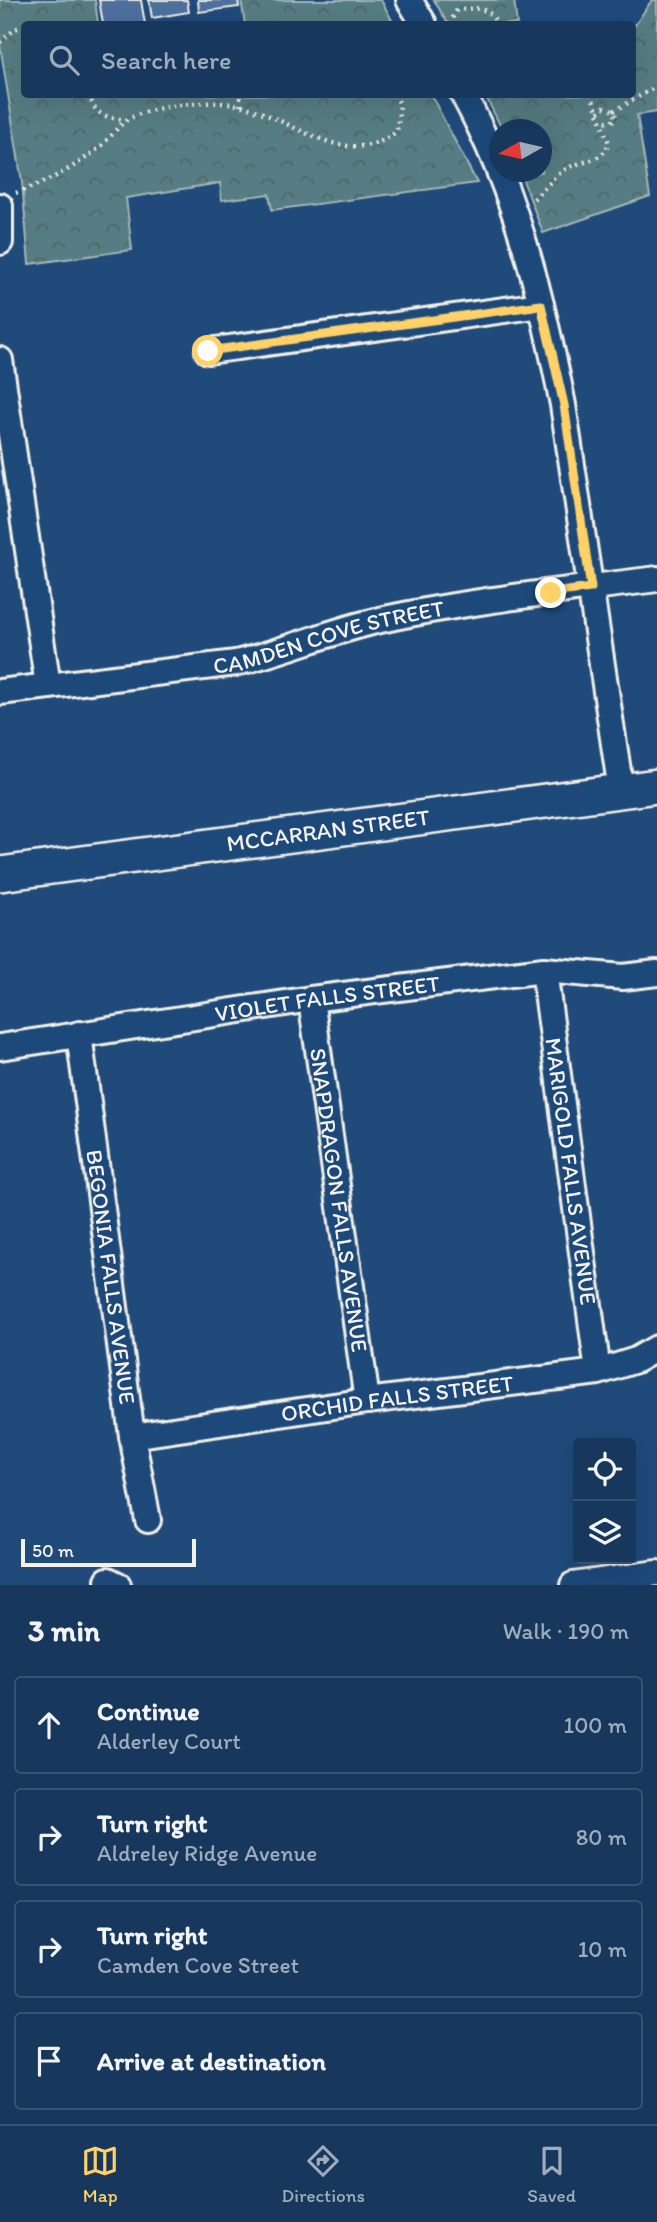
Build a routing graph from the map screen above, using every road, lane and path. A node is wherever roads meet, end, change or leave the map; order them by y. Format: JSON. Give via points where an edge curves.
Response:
{"nodes":[{"id":1,"x":409,"y":0,"type":"edge"},
{"id":2,"x":422,"y":21,"type":"edge"},
{"id":3,"x":451,"y":21,"type":"edge"},
{"id":4,"x":495,"y":21,"type":"edge"},
{"id":5,"x":21,"y":29,"type":"edge"},
{"id":6,"x":0,"y":42,"type":"edge"},
{"id":7,"x":657,"y":86,"type":"edge"},
{"id":8,"x":90,"y":98,"type":"edge"},
{"id":9,"x":240,"y":98,"type":"edge"},
{"id":10,"x":396,"y":98,"type":"edge"},
{"id":11,"x":465,"y":98,"type":"edge"},
{"id":12,"x":593,"y":98,"type":"edge"},
{"id":13,"x":240,"y":106,"type":"junction"},
{"id":14,"x":614,"y":111,"type":"junction"},
{"id":15,"x":600,"y":112,"type":"junction"},
{"id":16,"x":126,"y":120,"type":"junction"},
{"id":17,"x":603,"y":121,"type":"junction"},
{"id":18,"x":5,"y":200,"type":"edge"},
{"id":19,"x":516,"y":217,"type":"junction"},
{"id":20,"x":0,"y":242,"type":"edge"},
{"id":21,"x":541,"y":305,"type":"junction"},
{"id":22,"x":208,"y":351,"type":"dead end"},
{"id":23,"x":0,"y":360,"type":"edge"},
{"id":24,"x":657,"y":579,"type":"edge"},
{"id":25,"x":591,"y":588,"type":"junction"},
{"id":26,"x":48,"y":686,"type":"junction"},
{"id":27,"x":0,"y":692,"type":"edge"},
{"id":28,"x":657,"y":786,"type":"edge"},
{"id":29,"x":621,"y":791,"type":"junction"},
{"id":30,"x":0,"y":874,"type":"edge"},
{"id":31,"x":544,"y":970,"type":"junction"},
{"id":32,"x":657,"y":973,"type":"edge"},
{"id":33,"x":311,"y":999,"type":"junction"},
{"id":34,"x":79,"y":1034,"type":"junction"},
{"id":35,"x":0,"y":1047,"type":"edge"},
{"id":36,"x":657,"y":1348,"type":"edge"},
{"id":37,"x":598,"y":1372,"type":"junction"},
{"id":38,"x":367,"y":1401,"type":"junction"},
{"id":39,"x":132,"y":1436,"type":"junction"},
{"id":40,"x":148,"y":1520,"type":"dead end"},
{"id":41,"x":657,"y":1573,"type":"edge"},
{"id":42,"x":573,"y":1585,"type":"edge"}],
"edges":[{"from":1,"to":2,"type":"street"},
{"from":3,"to":4,"type":"path","via":[[457,10],[480,7]]},
{"from":5,"to":6,"type":"path"},
{"from":7,"to":14,"type":"path"},
{"from":8,"to":16,"type":"path","via":[[99,114]]},
{"from":9,"to":13,"type":"path"},
{"from":10,"to":13,"type":"path","via":[[397,131],[375,142],[347,146],[322,141],[268,114]]},
{"from":11,"to":19,"type":"street"},
{"from":12,"to":15,"type":"path"},
{"from":13,"to":16,"type":"path","via":[[161,108]]},
{"from":14,"to":15,"type":"path","via":[[604,107]]},
{"from":14,"to":17,"type":"path","via":[[612,122]]},
{"from":15,"to":17,"type":"path"},
{"from":16,"to":18,"type":"path","via":[[72,168]]},
{"from":17,"to":19,"type":"path","via":[[609,143],[600,158],[561,172]]},
{"from":18,"to":20,"type":"street"},
{"from":19,"to":21,"type":"street"},
{"from":21,"to":22,"type":"street"},
{"from":21,"to":25,"type":"street","via":[[564,405]]},
{"from":23,"to":26,"type":"street"},
{"from":24,"to":25,"type":"street","name":"CAMDEN COVE STREET"},
{"from":25,"to":26,"type":"street","name":"CAMDEN COVE STREET","via":[[409,614],[236,663]]},
{"from":25,"to":29,"type":"street"},
{"from":26,"to":27,"type":"street","name":"CAMDEN COVE STREET"},
{"from":28,"to":29,"type":"street","name":"MCCARRAN STREET"},
{"from":29,"to":30,"type":"street","name":"MCCARRAN STREET"},
{"from":31,"to":32,"type":"street","name":"VIOLET FALLS STREET","via":[[624,977]]},
{"from":31,"to":33,"type":"street","name":"VIOLET FALLS STREET"},
{"from":31,"to":37,"type":"street","name":"MARIGOLD FALLS AVENUE"},
{"from":33,"to":34,"type":"street","name":"VIOLET FALLS STREET"},
{"from":33,"to":38,"type":"street","name":"SNAPDRAGON FALLS AVENUE"},
{"from":34,"to":35,"type":"street","name":"VIOLET FALLS STREET"},
{"from":34,"to":39,"type":"street","name":"BEGONIA FALLS AVENUE"},
{"from":36,"to":37,"type":"street","name":"ORCHID FALLS STREET"},
{"from":37,"to":38,"type":"street","name":"ORCHID FALLS STREET"},
{"from":38,"to":39,"type":"street","name":"ORCHID FALLS STREET"},
{"from":39,"to":40,"type":"street","name":"BEGONIA FALLS AVENUE"},
{"from":41,"to":42,"type":"street"}]}
